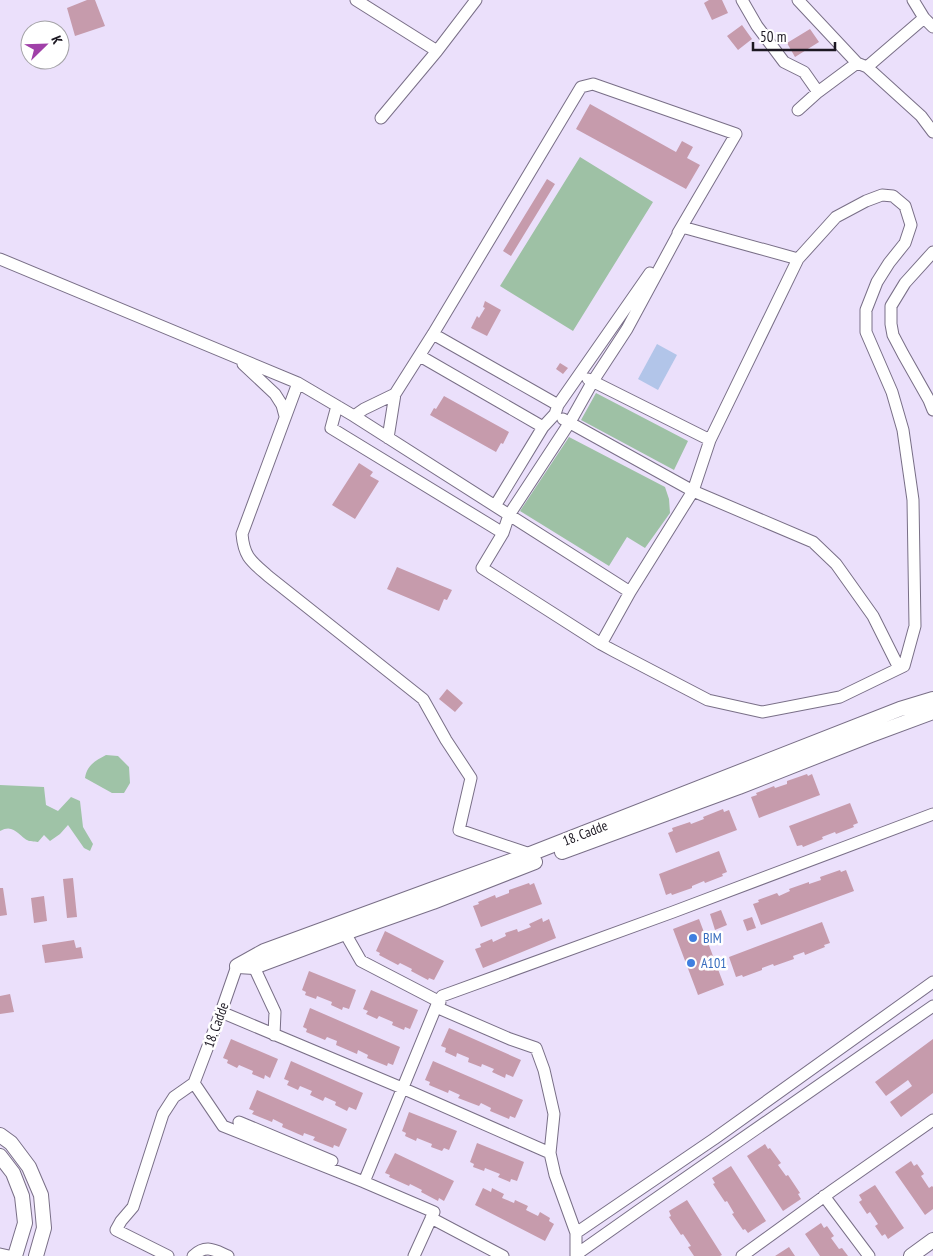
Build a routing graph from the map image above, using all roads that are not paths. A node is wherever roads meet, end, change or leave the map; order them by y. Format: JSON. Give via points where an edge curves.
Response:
{"nodes":[{"id":1,"x":356,"y":0,"type":"edge"},
{"id":2,"x":476,"y":0,"type":"edge"},
{"id":3,"x":742,"y":0,"type":"edge"},
{"id":4,"x":798,"y":0,"type":"edge"},
{"id":5,"x":913,"y":0,"type":"edge"},
{"id":6,"x":924,"y":18,"type":"junction"},
{"id":7,"x":933,"y":27,"type":"edge"},
{"id":8,"x":437,"y":51,"type":"junction"},
{"id":9,"x":862,"y":65,"type":"junction"},
{"id":10,"x":818,"y":92,"type":"junction"},
{"id":11,"x":798,"y":110,"type":"dead end"},
{"id":12,"x":381,"y":118,"type":"dead end"},
{"id":13,"x":933,"y":132,"type":"edge"},
{"id":14,"x":682,"y":227,"type":"junction"},
{"id":15,"x":933,"y":252,"type":"edge"},
{"id":16,"x":798,"y":259,"type":"junction"},
{"id":17,"x":0,"y":260,"type":"edge"},
{"id":18,"x":433,"y":334,"type":"junction"},
{"id":19,"x":420,"y":356,"type":"junction"},
{"id":20,"x":236,"y":358,"type":"junction"},
{"id":21,"x":580,"y":375,"type":"junction"},
{"id":22,"x":593,"y":381,"type":"junction"},
{"id":23,"x":298,"y":383,"type":"junction"},
{"id":24,"x":395,"y":394,"type":"junction"},
{"id":25,"x":337,"y":406,"type":"junction"},
{"id":26,"x":556,"y":410,"type":"junction"},
{"id":27,"x":933,"y":410,"type":"edge"},
{"id":28,"x":285,"y":416,"type":"junction"},
{"id":29,"x":354,"y":416,"type":"junction"},
{"id":30,"x":570,"y":422,"type":"junction"},
{"id":31,"x":543,"y":427,"type":"junction"},
{"id":32,"x":388,"y":438,"type":"junction"},
{"id":33,"x":710,"y":440,"type":"junction"},
{"id":34,"x":467,"y":487,"type":"junction"},
{"id":35,"x":693,"y":491,"type":"junction"},
{"id":36,"x":457,"y":506,"type":"junction"},
{"id":37,"x":495,"y":506,"type":"junction"},
{"id":38,"x":509,"y":515,"type":"junction"},
{"id":39,"x":503,"y":533,"type":"junction"},
{"id":40,"x":630,"y":592,"type":"junction"},
{"id":41,"x":601,"y":644,"type":"junction"},
{"id":42,"x":899,"y":668,"type":"junction"},
{"id":43,"x":933,"y":699,"type":"edge"},
{"id":44,"x":933,"y":712,"type":"edge"},
{"id":45,"x":933,"y":814,"type":"edge"},
{"id":46,"x":530,"y":854,"type":"junction"},
{"id":47,"x":345,"y":933,"type":"junction"},
{"id":48,"x":237,"y":966,"type":"junction"},
{"id":49,"x":254,"y":967,"type":"junction"},
{"id":50,"x":933,"y":982,"type":"edge"},
{"id":51,"x":438,"y":1005,"type":"junction"},
{"id":52,"x":933,"y":1006,"type":"edge"},
{"id":53,"x":221,"y":1012,"type":"junction"},
{"id":54,"x":274,"y":1035,"type":"junction"},
{"id":55,"x":194,"y":1083,"type":"junction"},
{"id":56,"x":402,"y":1088,"type":"junction"},
{"id":57,"x":933,"y":1120,"type":"edge"},
{"id":58,"x":239,"y":1122,"type":"dead end"},
{"id":59,"x":0,"y":1135,"type":"edge"},
{"id":60,"x":550,"y":1152,"type":"junction"},
{"id":61,"x":0,"y":1156,"type":"edge"},
{"id":62,"x":365,"y":1179,"type":"junction"},
{"id":63,"x":824,"y":1196,"type":"junction"},
{"id":64,"x":431,"y":1218,"type":"junction"},
{"id":65,"x":576,"y":1233,"type":"junction"},
{"id":66,"x":933,"y":1240,"type":"edge"},
{"id":67,"x":0,"y":1254,"type":"edge"},
{"id":68,"x":577,"y":1255,"type":"edge"},
{"id":69,"x":9,"y":1256,"type":"edge"},
{"id":70,"x":15,"y":1256,"type":"edge"},
{"id":71,"x":36,"y":1256,"type":"edge"},
{"id":72,"x":168,"y":1256,"type":"edge"},
{"id":73,"x":193,"y":1256,"type":"edge"},
{"id":74,"x":202,"y":1256,"type":"edge"},
{"id":75,"x":208,"y":1256,"type":"edge"},
{"id":76,"x":228,"y":1256,"type":"edge"},
{"id":77,"x":414,"y":1256,"type":"edge"},
{"id":78,"x":503,"y":1256,"type":"edge"},
{"id":79,"x":742,"y":1256,"type":"edge"},
{"id":80,"x":869,"y":1256,"type":"edge"},
{"id":81,"x":911,"y":1256,"type":"edge"}],
"edges":[{"from":1,"to":8,"type":"street"},
{"from":2,"to":8,"type":"street"},
{"from":3,"to":10,"type":"street","via":[[784,62],[804,72]]},
{"from":4,"to":9,"type":"street"},
{"from":5,"to":6,"type":"street"},
{"from":6,"to":7,"type":"street"},
{"from":6,"to":9,"type":"street"},
{"from":8,"to":12,"type":"street"},
{"from":9,"to":10,"type":"street"},
{"from":9,"to":13,"type":"street","via":[[921,116]]},
{"from":10,"to":11,"type":"street"},
{"from":14,"to":16,"type":"street"},
{"from":14,"to":18,"type":"street","via":[[736,134],[593,84],[581,87]]},
{"from":14,"to":21,"type":"street"},
{"from":14,"to":22,"type":"street","via":[[627,329]]},
{"from":15,"to":27,"type":"street","via":[[905,283],[891,306],[891,324],[893,335]]},
{"from":16,"to":33,"type":"street"},
{"from":16,"to":42,"type":"street","via":[[836,217],[866,201],[882,195],[893,196],[905,206],[911,225],[904,243],[877,282],[866,310],[866,332],[892,392],[903,430],[914,500],[915,626],[904,666]]},
{"from":17,"to":20,"type":"street"},
{"from":18,"to":19,"type":"street"},
{"from":18,"to":26,"type":"street"},
{"from":19,"to":24,"type":"street"},
{"from":19,"to":31,"type":"street"},
{"from":20,"to":23,"type":"street"},
{"from":20,"to":28,"type":"street","via":[[275,394]]},
{"from":21,"to":22,"type":"street"},
{"from":21,"to":26,"type":"street"},
{"from":22,"to":30,"type":"street"},
{"from":22,"to":33,"type":"street"},
{"from":23,"to":25,"type":"street"},
{"from":23,"to":28,"type":"street"},
{"from":24,"to":29,"type":"street"},
{"from":24,"to":32,"type":"street"},
{"from":25,"to":29,"type":"street"},
{"from":25,"to":36,"type":"street","via":[[332,428]]},
{"from":26,"to":30,"type":"street"},
{"from":26,"to":31,"type":"street"},
{"from":28,"to":46,"type":"street","via":[[242,534],[246,554],[268,576],[423,699],[471,778],[459,830]]},
{"from":29,"to":32,"type":"street"},
{"from":30,"to":35,"type":"street"},
{"from":30,"to":38,"type":"street"},
{"from":31,"to":37,"type":"street"},
{"from":32,"to":34,"type":"street"},
{"from":33,"to":35,"type":"street"},
{"from":34,"to":36,"type":"street"},
{"from":34,"to":37,"type":"street"},
{"from":35,"to":40,"type":"street"},
{"from":35,"to":42,"type":"street","via":[[813,542],[836,564],[868,608]]},
{"from":36,"to":39,"type":"street"},
{"from":37,"to":38,"type":"street"},
{"from":38,"to":39,"type":"street"},
{"from":38,"to":40,"type":"street"},
{"from":39,"to":41,"type":"street","via":[[482,568]]},
{"from":40,"to":41,"type":"street"},
{"from":41,"to":42,"type":"street","via":[[708,700],[762,712],[840,697]]},
{"from":43,"to":46,"type":"street","name":"18. Cadde","via":[[900,709]]},
{"from":44,"to":47,"type":"street","name":"18. Cadde"},
{"from":45,"to":51,"type":"street","via":[[442,996]]},
{"from":46,"to":48,"type":"street","name":"18. Cadde","via":[[264,951]]},
{"from":47,"to":49,"type":"street","name":"18. Cadde"},
{"from":47,"to":51,"type":"street","via":[[361,962]]},
{"from":48,"to":49,"type":"street","name":"18. Cadde"},
{"from":48,"to":53,"type":"street","name":"18. Cadde"},
{"from":49,"to":54,"type":"street","via":[[275,1012]]},
{"from":50,"to":65,"type":"street","via":[[707,1144]]},
{"from":51,"to":56,"type":"street"},
{"from":51,"to":60,"type":"street","via":[[536,1048],[554,1114]]},
{"from":52,"to":68,"type":"street"},
{"from":53,"to":54,"type":"street"},
{"from":53,"to":55,"type":"street","name":"18. Cadde"},
{"from":54,"to":56,"type":"street"},
{"from":55,"to":62,"type":"street","via":[[222,1126]]},
{"from":55,"to":72,"type":"street","via":[[174,1097],[163,1114],[133,1207],[116,1230]]},
{"from":56,"to":60,"type":"street"},
{"from":56,"to":62,"type":"street"},
{"from":57,"to":63,"type":"street"},
{"from":58,"to":62,"type":"street"},
{"from":59,"to":71,"type":"street","via":[[11,1143],[29,1167],[41,1195],[44,1228]]},
{"from":60,"to":65,"type":"street"},
{"from":61,"to":70,"type":"street","via":[[13,1173],[22,1196],[25,1223]]},
{"from":62,"to":64,"type":"street","via":[[434,1212]]},
{"from":63,"to":79,"type":"street"},
{"from":63,"to":80,"type":"street"},
{"from":64,"to":77,"type":"street"},
{"from":64,"to":78,"type":"street"},
{"from":65,"to":68,"type":"street"},
{"from":66,"to":81,"type":"street"},
{"from":67,"to":69,"type":"street"},
{"from":73,"to":76,"type":"street","via":[[210,1248]]},
{"from":74,"to":75,"type":"street"}]}
